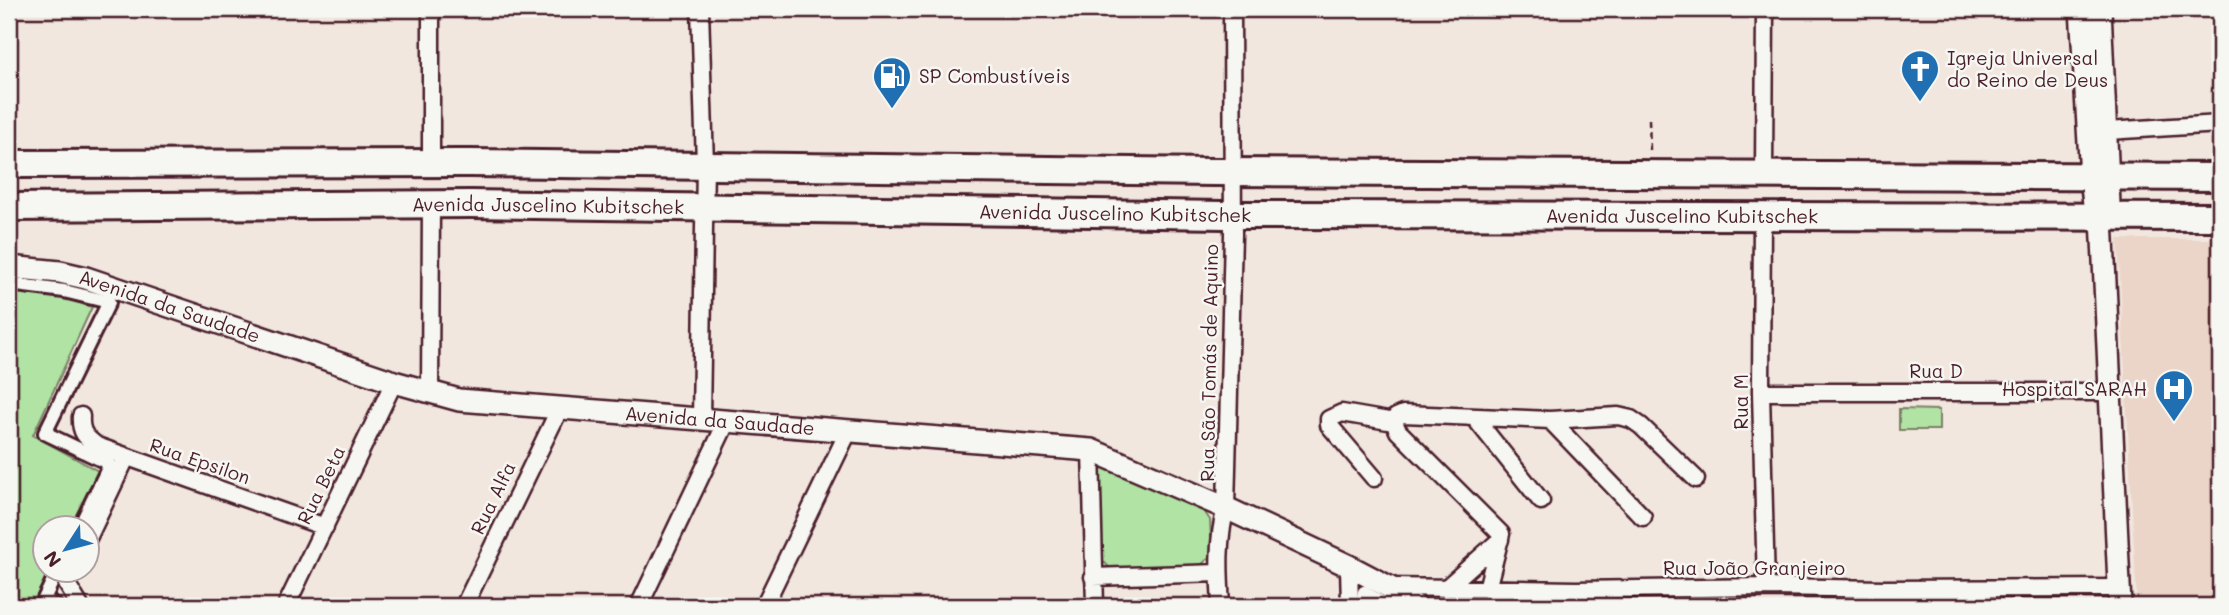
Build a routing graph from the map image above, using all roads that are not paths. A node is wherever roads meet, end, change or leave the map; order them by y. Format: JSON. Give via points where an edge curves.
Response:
{"nodes":[{"id":1,"x":431,"y":9,"type":"edge"},
{"id":2,"x":700,"y":9,"type":"edge"},
{"id":3,"x":1232,"y":9,"type":"edge"},
{"id":4,"x":1765,"y":9,"type":"edge"},
{"id":5,"x":2081,"y":9,"type":"edge"},
{"id":6,"x":2099,"y":9,"type":"edge"},
{"id":7,"x":2220,"y":124,"type":"edge"},
{"id":8,"x":2107,"y":131,"type":"junction"},
{"id":9,"x":431,"y":163,"type":"junction"},
{"id":10,"x":9,"y":164,"type":"edge"},
{"id":11,"x":705,"y":164,"type":"junction"},
{"id":12,"x":1233,"y":172,"type":"junction"},
{"id":13,"x":1764,"y":173,"type":"junction"},
{"id":14,"x":2099,"y":177,"type":"junction"},
{"id":15,"x":2220,"y":177,"type":"edge"},
{"id":16,"x":431,"y":206,"type":"junction"},
{"id":17,"x":9,"y":207,"type":"edge"},
{"id":18,"x":703,"y":207,"type":"junction"},
{"id":19,"x":1233,"y":215,"type":"junction"},
{"id":20,"x":1762,"y":217,"type":"junction"},
{"id":21,"x":2220,"y":217,"type":"edge"},
{"id":22,"x":2102,"y":218,"type":"junction"},
{"id":23,"x":9,"y":267,"type":"edge"},
{"id":24,"x":9,"y":284,"type":"edge"},
{"id":25,"x":394,"y":382,"type":"junction"},
{"id":26,"x":1761,"y":392,"type":"junction"},
{"id":27,"x":2110,"y":392,"type":"junction"},
{"id":28,"x":430,"y":393,"type":"junction"},
{"id":29,"x":560,"y":408,"type":"junction"},
{"id":30,"x":81,"y":416,"type":"dead end"},
{"id":31,"x":1474,"y":417,"type":"junction"},
{"id":32,"x":701,"y":419,"type":"junction"},
{"id":33,"x":1550,"y":420,"type":"junction"},
{"id":34,"x":727,"y":421,"type":"junction"},
{"id":35,"x":1394,"y":422,"type":"junction"},
{"id":36,"x":849,"y":430,"type":"junction"},
{"id":37,"x":1091,"y":450,"type":"junction"},
{"id":38,"x":126,"y":458,"type":"junction"},
{"id":39,"x":1374,"y":478,"type":"dead end"},
{"id":40,"x":1696,"y":479,"type":"dead end"},
{"id":41,"x":1541,"y":501,"type":"dead end"},
{"id":42,"x":1226,"y":508,"type":"junction"},
{"id":43,"x":85,"y":514,"type":"edge"},
{"id":44,"x":99,"y":514,"type":"edge"},
{"id":45,"x":1643,"y":517,"type":"dead end"},
{"id":46,"x":325,"y":527,"type":"junction"},
{"id":47,"x":1500,"y":540,"type":"junction"},
{"id":48,"x":1349,"y":566,"type":"junction"},
{"id":49,"x":1219,"y":573,"type":"junction"},
{"id":50,"x":1093,"y":577,"type":"junction"},
{"id":51,"x":51,"y":584,"type":"edge"},
{"id":52,"x":67,"y":584,"type":"edge"},
{"id":53,"x":1766,"y":587,"type":"junction"},
{"id":54,"x":1445,"y":589,"type":"junction"},
{"id":55,"x":1487,"y":589,"type":"junction"},
{"id":56,"x":1389,"y":597,"type":"edge"},
{"id":57,"x":2119,"y":597,"type":"edge"},
{"id":58,"x":56,"y":606,"type":"edge"},
{"id":59,"x":80,"y":606,"type":"edge"},
{"id":60,"x":286,"y":606,"type":"edge"},
{"id":61,"x":464,"y":606,"type":"edge"},
{"id":62,"x":639,"y":606,"type":"edge"},
{"id":63,"x":764,"y":606,"type":"edge"},
{"id":64,"x":1095,"y":606,"type":"edge"},
{"id":65,"x":1221,"y":606,"type":"edge"},
{"id":66,"x":1350,"y":606,"type":"edge"},
{"id":67,"x":1362,"y":606,"type":"edge"},
{"id":68,"x":1415,"y":606,"type":"edge"}],
"edges":[{"from":1,"to":9,"type":"street"},
{"from":2,"to":11,"type":"street"},
{"from":3,"to":12,"type":"street","name":"Rua São Tomás de Aquino"},
{"from":4,"to":13,"type":"street"},
{"from":5,"to":14,"type":"street"},
{"from":6,"to":8,"type":"street"},
{"from":7,"to":8,"type":"street"},
{"from":8,"to":14,"type":"street"},
{"from":9,"to":10,"type":"main road"},
{"from":9,"to":11,"type":"main road"},
{"from":11,"to":12,"type":"main road"},
{"from":11,"to":18,"type":"street"},
{"from":12,"to":13,"type":"main road"},
{"from":12,"to":19,"type":"street","name":"Rua São Tomás de Aquino"},
{"from":13,"to":14,"type":"main road"},
{"from":14,"to":15,"type":"main road"},
{"from":14,"to":22,"type":"street","via":[[2109,204]]},
{"from":16,"to":17,"type":"main road","name":"Avenida Juscelino Kubitschek"},
{"from":16,"to":18,"type":"main road","name":"Avenida Juscelino Kubitschek"},
{"from":16,"to":28,"type":"street"},
{"from":18,"to":19,"type":"main road","name":"Avenida Juscelino Kubitschek"},
{"from":18,"to":32,"type":"street"},
{"from":19,"to":20,"type":"main road","name":"Avenida Juscelino Kubitschek"},
{"from":19,"to":42,"type":"street","name":"Rua São Tomás de Aquino"},
{"from":20,"to":22,"type":"main road","name":"Avenida Juscelino Kubitschek"},
{"from":20,"to":26,"type":"street","name":"Rua M"},
{"from":21,"to":22,"type":"main road","name":"Avenida Juscelino Kubitschek"},
{"from":22,"to":27,"type":"street"},
{"from":23,"to":25,"type":"street","name":"Avenida da Saudade","via":[[86,278]]},
{"from":24,"to":43,"type":"street","via":[[109,302],[45,433],[110,464]]},
{"from":25,"to":28,"type":"street","name":"Avenida da Saudade"},
{"from":25,"to":46,"type":"street","name":"Rua Beta"},
{"from":26,"to":27,"type":"street","name":"Rua D"},
{"from":26,"to":53,"type":"street","name":"Rua M"},
{"from":27,"to":57,"type":"street"},
{"from":28,"to":29,"type":"street","name":"Avenida da Saudade","via":[[459,400]]},
{"from":29,"to":32,"type":"street","name":"Avenida da Saudade"},
{"from":29,"to":61,"type":"street","name":"Rua Alfa"},
{"from":30,"to":38,"type":"street","name":"Rua Epsilon","via":[[80,428],[87,439]]},
{"from":31,"to":33,"type":"street"},
{"from":31,"to":35,"type":"street","via":[[1403,414]]},
{"from":31,"to":41,"type":"street"},
{"from":32,"to":34,"type":"street","name":"Avenida da Saudade"},
{"from":33,"to":40,"type":"street","via":[[1631,419]]},
{"from":33,"to":45,"type":"street"},
{"from":34,"to":36,"type":"street","name":"Avenida da Saudade"},
{"from":34,"to":62,"type":"street"},
{"from":35,"to":39,"type":"street","via":[[1342,413],[1329,419],[1329,425]]},
{"from":35,"to":47,"type":"street","via":[[1497,528]]},
{"from":36,"to":37,"type":"street","name":"Avenida da Saudade"},
{"from":36,"to":63,"type":"street"},
{"from":37,"to":42,"type":"street","name":"Avenida da Saudade"},
{"from":37,"to":50,"type":"street"},
{"from":38,"to":44,"type":"street"},
{"from":38,"to":46,"type":"street","name":"Rua Epsilon"},
{"from":42,"to":48,"type":"street","name":"Avenida da Saudade"},
{"from":42,"to":49,"type":"street","name":"Rua São Tomás de Aquino"},
{"from":46,"to":60,"type":"street","name":"Rua Beta"},
{"from":47,"to":54,"type":"street"},
{"from":47,"to":55,"type":"street"},
{"from":48,"to":56,"type":"street","name":"Avenida da Saudade"},
{"from":48,"to":66,"type":"street"},
{"from":49,"to":50,"type":"street"},
{"from":49,"to":65,"type":"street","name":"Rua São Tomás de Aquino"},
{"from":50,"to":64,"type":"street"},
{"from":51,"to":58,"type":"street","via":[[44,599]]},
{"from":52,"to":59,"type":"street"},
{"from":53,"to":55,"type":"street","name":"Rua João Granjeiro"},
{"from":53,"to":57,"type":"street","name":"Rua João Granjeiro"},
{"from":54,"to":55,"type":"street","name":"Rua João Granjeiro"},
{"from":54,"to":56,"type":"street","name":"Rua João Granjeiro"},
{"from":56,"to":67,"type":"street","via":[[1364,592]]},
{"from":56,"to":68,"type":"street","name":"Avenida da Saudade"}]}
